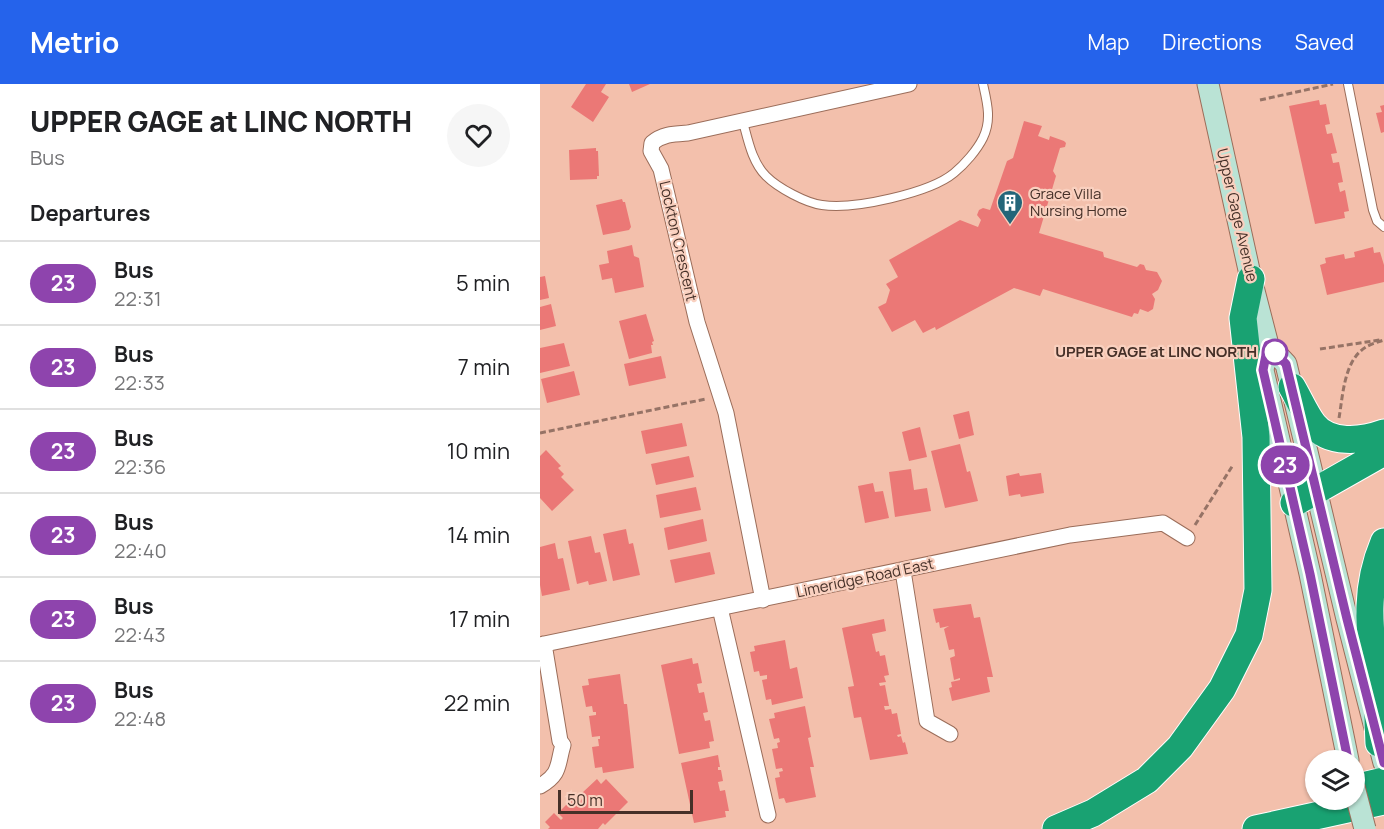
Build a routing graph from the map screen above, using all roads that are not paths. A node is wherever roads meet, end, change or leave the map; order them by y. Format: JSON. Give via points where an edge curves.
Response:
{"nodes":[{"id":1,"x":909,"y":84,"type":"edge"},
{"id":2,"x":983,"y":84,"type":"edge"},
{"id":3,"x":1208,"y":84,"type":"edge"},
{"id":4,"x":1348,"y":84,"type":"edge"},
{"id":5,"x":887,"y":86,"type":"edge"},
{"id":6,"x":743,"y":122,"type":"junction"},
{"id":7,"x":1384,"y":227,"type":"edge"},
{"id":8,"x":1251,"y":279,"type":"junction"},
{"id":9,"x":1268,"y":345,"type":"junction"},
{"id":10,"x":1292,"y":387,"type":"junction"},
{"id":11,"x":1384,"y":433,"type":"edge"},
{"id":12,"x":1384,"y":452,"type":"edge"},
{"id":13,"x":1318,"y":491,"type":"junction"},
{"id":14,"x":1294,"y":503,"type":"junction"},
{"id":15,"x":1187,"y":538,"type":"dead end"},
{"id":16,"x":1384,"y":542,"type":"edge"},
{"id":17,"x":903,"y":571,"type":"junction"},
{"id":18,"x":763,"y":600,"type":"junction"},
{"id":19,"x":720,"y":608,"type":"junction"},
{"id":20,"x":542,"y":645,"type":"edge"},
{"id":21,"x":950,"y":734,"type":"dead end"},
{"id":22,"x":1345,"y":750,"type":"edge"},
{"id":23,"x":1382,"y":753,"type":"edge"},
{"id":24,"x":1384,"y":781,"type":"edge"},
{"id":25,"x":1365,"y":785,"type":"edge"},
{"id":26,"x":540,"y":786,"type":"edge"},
{"id":27,"x":1384,"y":801,"type":"edge"},
{"id":28,"x":1305,"y":802,"type":"edge"},
{"id":29,"x":1360,"y":810,"type":"edge"},
{"id":30,"x":768,"y":815,"type":"dead end"},
{"id":31,"x":1056,"y":829,"type":"edge"},
{"id":32,"x":1235,"y":829,"type":"edge"},
{"id":33,"x":1256,"y":829,"type":"edge"},
{"id":34,"x":1365,"y":829,"type":"edge"}],
"edges":[{"from":1,"to":5,"type":"street","name":"Lockton Crescent"},
{"from":2,"to":6,"type":"lane","via":[[989,112],[984,137],[953,174],[897,197],[868,204],[823,205],[800,198],[766,176],[754,159]]},
{"from":3,"to":8,"type":"main road","name":"Upper Gage Avenue"},
{"from":4,"to":7,"type":"lane","via":[[1373,210]]},
{"from":5,"to":6,"type":"street","name":"Lockton Crescent"},
{"from":6,"to":18,"type":"street","name":"Lockton Crescent","via":[[659,137],[652,143],[651,151],[661,168],[696,322],[726,413]]},
{"from":8,"to":9,"type":"main road","name":"Upper Gage Avenue"},
{"from":8,"to":31,"type":"highway","via":[[1243,318],[1256,436],[1258,590],[1249,635],[1222,689],[1180,747],[1147,780],[1093,813]]},
{"from":9,"to":10,"type":"main road","name":"Upper Gage Avenue","via":[[1286,364]]},
{"from":9,"to":14,"type":"main road","name":"Upper Gage Avenue","via":[[1263,370]]},
{"from":10,"to":11,"type":"highway","via":[[1323,433],[1354,440]]},
{"from":10,"to":13,"type":"main road","name":"Upper Gage Avenue"},
{"from":12,"to":13,"type":"highway"},
{"from":13,"to":14,"type":"highway"},
{"from":13,"to":23,"type":"main road","name":"Upper Gage Avenue"},
{"from":14,"to":22,"type":"main road","name":"Upper Gage Avenue"},
{"from":15,"to":17,"type":"street","name":"Limeridge Road East","via":[[1163,523],[1070,536]]},
{"from":16,"to":23,"type":"highway","via":[[1371,584],[1368,616]]},
{"from":17,"to":18,"type":"street","name":"Limeridge Road East"},
{"from":17,"to":21,"type":"street","via":[[927,721]]},
{"from":18,"to":19,"type":"street","name":"Limeridge Road East"},
{"from":19,"to":20,"type":"street","name":"Limeridge Road East"},
{"from":19,"to":30,"type":"street"},
{"from":20,"to":26,"type":"street","via":[[563,745],[558,770]]},
{"from":24,"to":25,"type":"highway"},
{"from":27,"to":33,"type":"highway"},
{"from":28,"to":32,"type":"highway","via":[[1274,809]]},
{"from":29,"to":34,"type":"main road","bridge":true}]}
